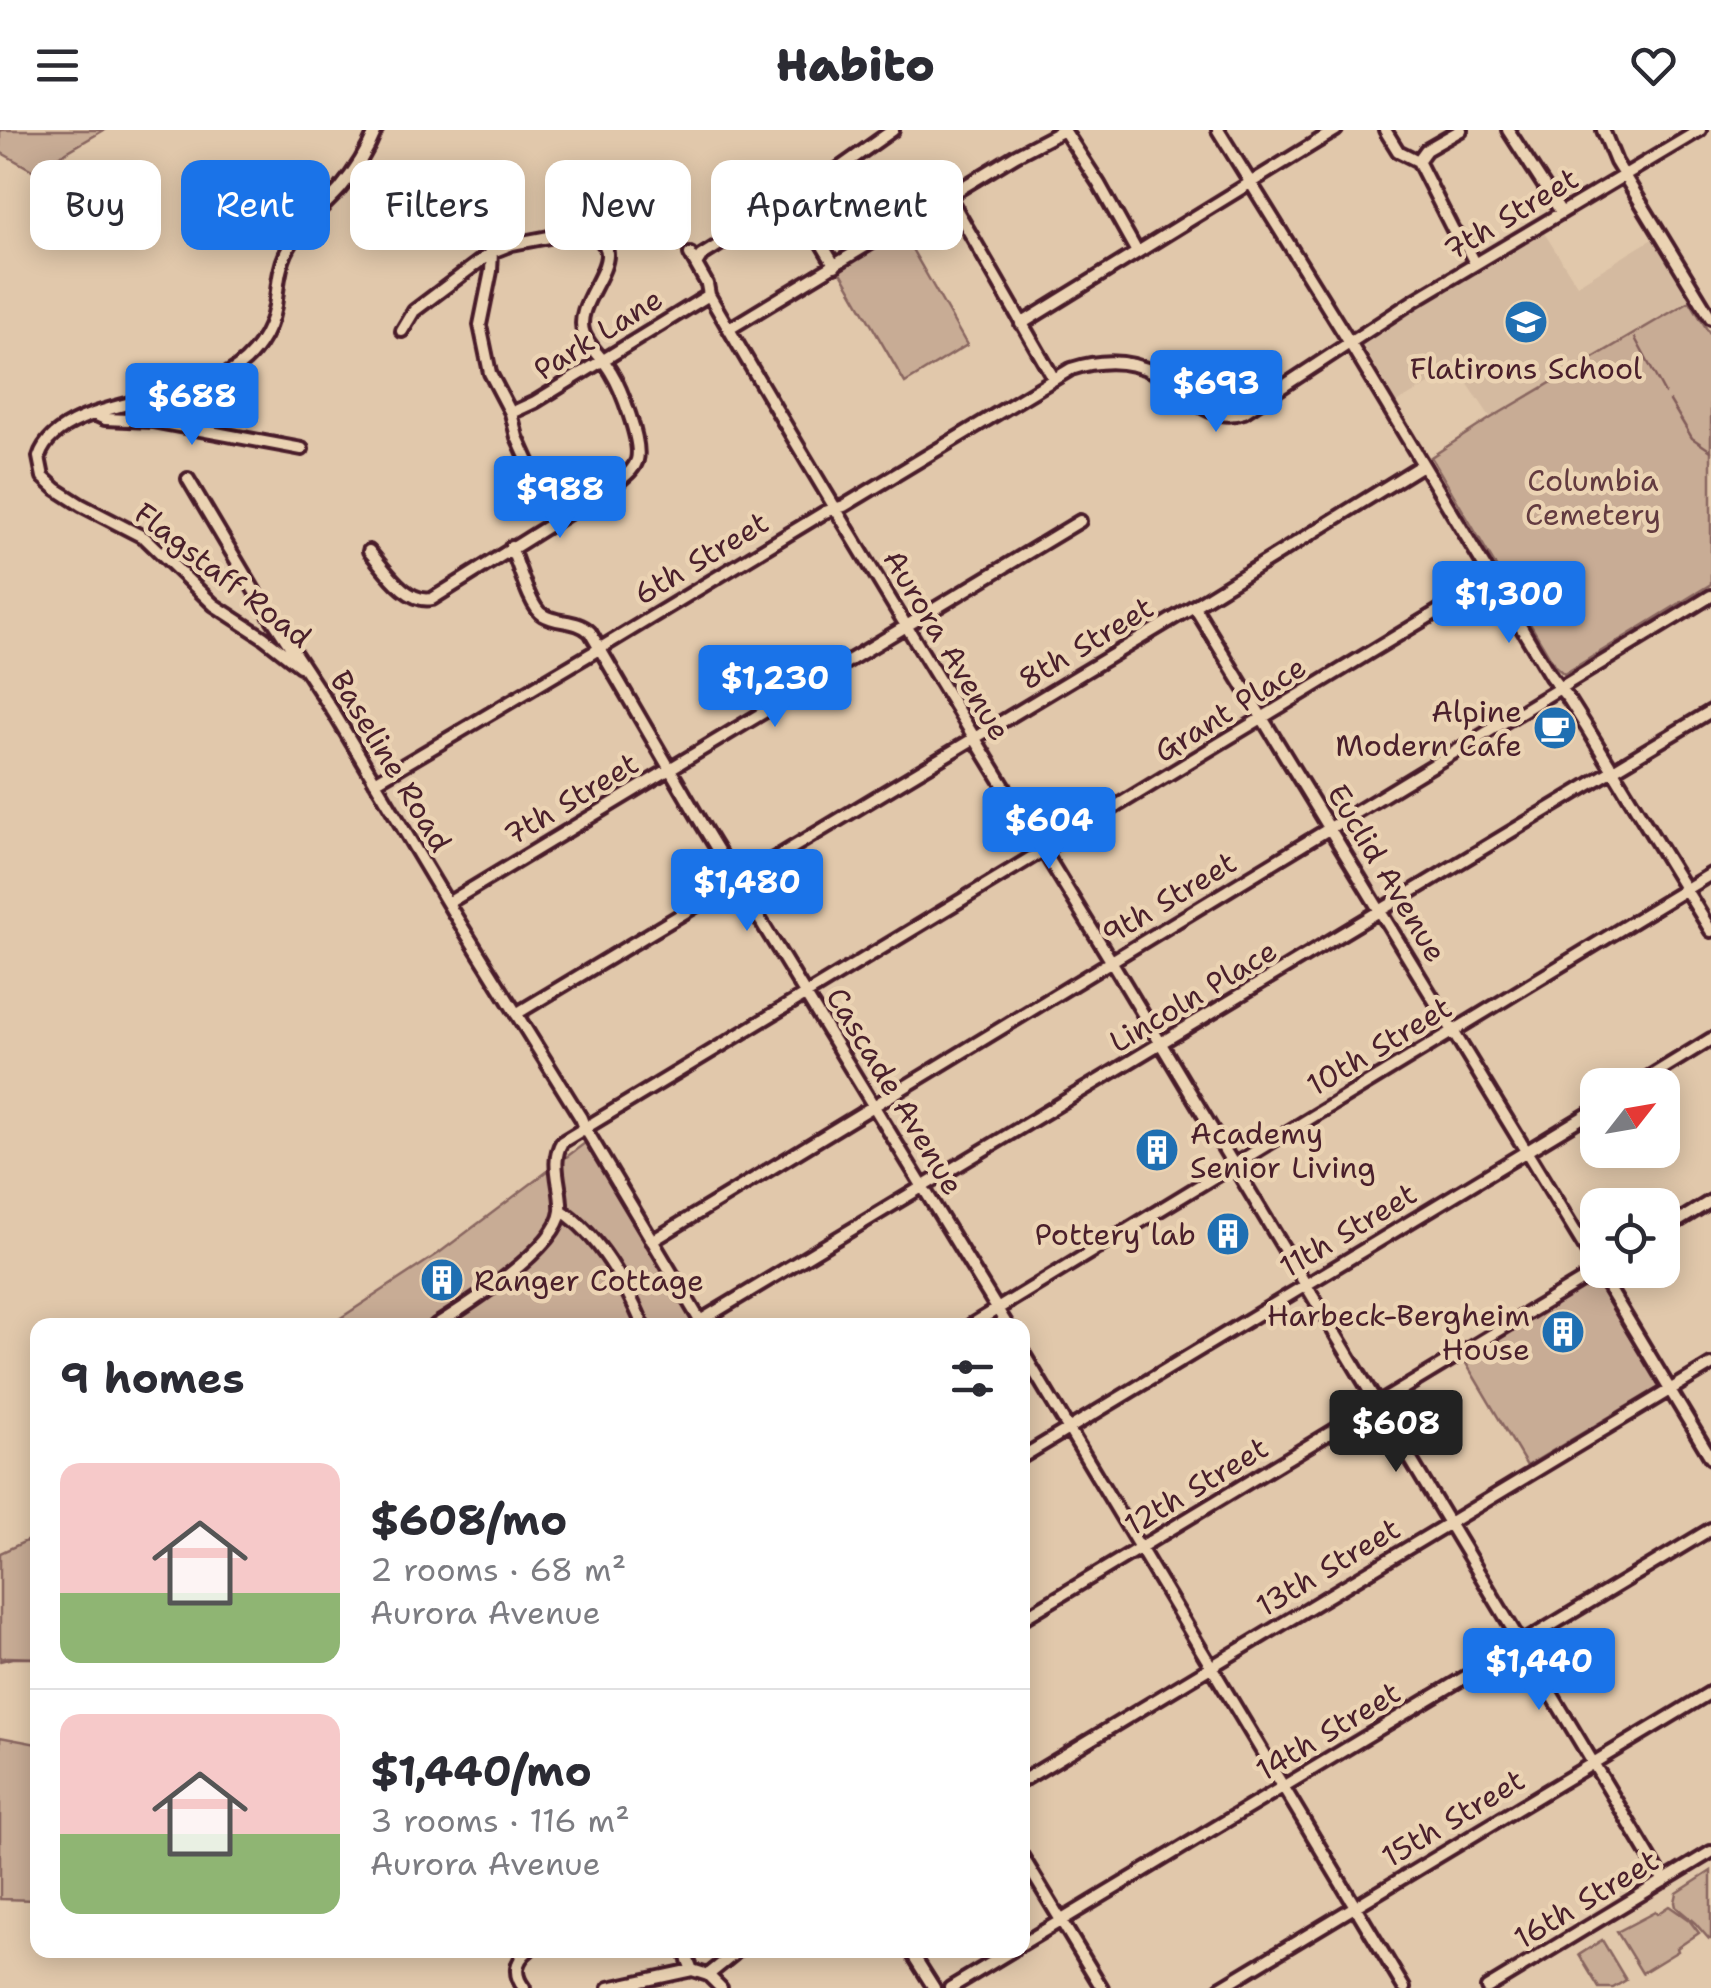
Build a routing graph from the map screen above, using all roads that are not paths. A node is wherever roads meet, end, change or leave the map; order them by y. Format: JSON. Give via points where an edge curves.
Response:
{"nodes":[{"id":1,"x":376,"y":130,"type":"edge"},
{"id":2,"x":893,"y":130,"type":"edge"},
{"id":3,"x":1064,"y":130,"type":"edge"},
{"id":4,"x":1218,"y":130,"type":"edge"},
{"id":5,"x":1336,"y":130,"type":"edge"},
{"id":6,"x":1386,"y":130,"type":"edge"},
{"id":7,"x":1460,"y":130,"type":"edge"},
{"id":8,"x":1508,"y":130,"type":"edge"},
{"id":9,"x":1603,"y":130,"type":"edge"},
{"id":10,"x":1700,"y":130,"type":"edge"},
{"id":11,"x":852,"y":160,"type":"edge"},
{"id":12,"x":1418,"y":161,"type":"junction"},
{"id":13,"x":1625,"y":176,"type":"junction"},
{"id":14,"x":1251,"y":182,"type":"junction"},
{"id":15,"x":963,"y":186,"type":"edge"},
{"id":16,"x":1561,"y":212,"type":"junction"},
{"id":17,"x":963,"y":222,"type":"edge"},
{"id":18,"x":711,"y":250,"type":"edge"},
{"id":19,"x":825,"y":250,"type":"edge"},
{"id":20,"x":860,"y":250,"type":"edge"},
{"id":21,"x":492,"y":252,"type":"junction"},
{"id":22,"x":1137,"y":252,"type":"junction"},
{"id":23,"x":1475,"y":263,"type":"junction"},
{"id":24,"x":835,"y":266,"type":"junction"},
{"id":25,"x":1711,"y":292,"type":"edge"},
{"id":26,"x":710,"y":294,"type":"junction"},
{"id":27,"x":1699,"y":298,"type":"junction"},
{"id":28,"x":1711,"y":318,"type":"edge"},
{"id":29,"x":1020,"y":324,"type":"junction"},
{"id":30,"x":729,"y":329,"type":"junction"},
{"id":31,"x":402,"y":331,"type":"dead end"},
{"id":32,"x":1350,"y":342,"type":"junction"},
{"id":33,"x":603,"y":360,"type":"junction"},
{"id":34,"x":1054,"y":379,"type":"junction"},
{"id":35,"x":511,"y":413,"type":"junction"},
{"id":36,"x":94,"y":414,"type":"junction"},
{"id":37,"x":302,"y":449,"type":"dead end"},
{"id":38,"x":1422,"y":466,"type":"junction"},
{"id":39,"x":536,"y":477,"type":"dead end"},
{"id":40,"x":188,"y":479,"type":"dead end"},
{"id":41,"x":835,"y":509,"type":"junction"},
{"id":42,"x":1080,"y":521,"type":"dead end"},
{"id":43,"x":512,"y":547,"type":"junction"},
{"id":44,"x":369,"y":551,"type":"dead end"},
{"id":45,"x":1491,"y":579,"type":"junction"},
{"id":46,"x":1711,"y":596,"type":"edge"},
{"id":47,"x":1194,"y":606,"type":"junction"},
{"id":48,"x":905,"y":625,"type":"junction"},
{"id":49,"x":599,"y":649,"type":"junction"},
{"id":50,"x":310,"y":676,"type":"junction"},
{"id":51,"x":1560,"y":689,"type":"junction"},
{"id":52,"x":1711,"y":712,"type":"edge"},
{"id":53,"x":1263,"y":719,"type":"junction"},
{"id":54,"x":975,"y":739,"type":"junction"},
{"id":55,"x":669,"y":769,"type":"junction"},
{"id":56,"x":1613,"y":770,"type":"junction"},
{"id":57,"x":376,"y":782,"type":"junction"},
{"id":58,"x":1331,"y":828,"type":"junction"},
{"id":59,"x":1043,"y":852,"type":"junction"},
{"id":60,"x":1711,"y":874,"type":"edge"},
{"id":61,"x":738,"y":881,"type":"junction"},
{"id":62,"x":1685,"y":890,"type":"junction"},
{"id":63,"x":448,"y":903,"type":"junction"},
{"id":64,"x":1380,"y":912,"type":"junction"},
{"id":65,"x":1711,"y":931,"type":"edge"},
{"id":66,"x":1111,"y":962,"type":"junction"},
{"id":67,"x":806,"y":994,"type":"junction"},
{"id":68,"x":516,"y":1014,"type":"junction"},
{"id":69,"x":1452,"y":1030,"type":"junction"},
{"id":70,"x":1711,"y":1039,"type":"edge"},
{"id":71,"x":1161,"y":1044,"type":"junction"},
{"id":72,"x":1664,"y":1068,"type":"edge"},
{"id":73,"x":874,"y":1106,"type":"junction"},
{"id":74,"x":1580,"y":1119,"type":"edge"},
{"id":75,"x":585,"y":1128,"type":"junction"},
{"id":76,"x":1526,"y":1152,"type":"junction"},
{"id":77,"x":1233,"y":1164,"type":"junction"},
{"id":78,"x":924,"y":1188,"type":"junction"},
{"id":79,"x":1711,"y":1202,"type":"edge"},
{"id":80,"x":561,"y":1210,"type":"junction"},
{"id":81,"x":1680,"y":1220,"type":"edge"},
{"id":82,"x":1580,"y":1240,"type":"edge"},
{"id":83,"x":652,"y":1241,"type":"junction"},
{"id":84,"x":1580,"y":1281,"type":"edge"},
{"id":85,"x":1305,"y":1285,"type":"junction"},
{"id":86,"x":1609,"y":1288,"type":"edge"},
{"id":87,"x":998,"y":1309,"type":"junction"},
{"id":88,"x":449,"y":1318,"type":"edge"},
{"id":89,"x":641,"y":1318,"type":"edge"},
{"id":90,"x":699,"y":1318,"type":"edge"},
{"id":91,"x":710,"y":1318,"type":"edge"},
{"id":92,"x":983,"y":1318,"type":"edge"},
{"id":93,"x":1003,"y":1318,"type":"edge"},
{"id":94,"x":1030,"y":1363,"type":"edge"},
{"id":95,"x":1711,"y":1365,"type":"edge"},
{"id":96,"x":1670,"y":1390,"type":"junction"},
{"id":97,"x":1377,"y":1406,"type":"junction"},
{"id":98,"x":1069,"y":1429,"type":"junction"},
{"id":99,"x":1030,"y":1451,"type":"edge"},
{"id":100,"x":1711,"y":1458,"type":"edge"},
{"id":101,"x":1450,"y":1523,"type":"junction"},
{"id":102,"x":1711,"y":1529,"type":"edge"},
{"id":103,"x":1142,"y":1548,"type":"junction"},
{"id":104,"x":1030,"y":1614,"type":"edge"},
{"id":105,"x":1522,"y":1645,"type":"junction"},
{"id":106,"x":1211,"y":1667,"type":"junction"},
{"id":107,"x":1711,"y":1692,"type":"edge"},
{"id":108,"x":1593,"y":1764,"type":"junction"},
{"id":109,"x":1030,"y":1777,"type":"edge"},
{"id":110,"x":1283,"y":1786,"type":"junction"},
{"id":111,"x":1711,"y":1852,"type":"edge"},
{"id":112,"x":1030,"y":1869,"type":"edge"},
{"id":113,"x":1664,"y":1881,"type":"junction"},
{"id":114,"x":1355,"y":1906,"type":"junction"},
{"id":115,"x":1062,"y":1921,"type":"junction"},
{"id":116,"x":1030,"y":1939,"type":"edge"},
{"id":117,"x":521,"y":1958,"type":"edge"},
{"id":118,"x":687,"y":1958,"type":"edge"},
{"id":119,"x":729,"y":1958,"type":"edge"},
{"id":120,"x":915,"y":1958,"type":"edge"},
{"id":121,"x":1000,"y":1958,"type":"edge"},
{"id":122,"x":692,"y":1970,"type":"junction"},
{"id":123,"x":708,"y":1975,"type":"junction"},
{"id":124,"x":524,"y":1988,"type":"edge"},
{"id":125,"x":609,"y":1988,"type":"edge"},
{"id":126,"x":722,"y":1988,"type":"edge"},
{"id":127,"x":934,"y":1988,"type":"edge"},
{"id":128,"x":950,"y":1988,"type":"edge"},
{"id":129,"x":1102,"y":1988,"type":"edge"},
{"id":130,"x":1220,"y":1988,"type":"edge"},
{"id":131,"x":1404,"y":1988,"type":"edge"},
{"id":132,"x":1487,"y":1988,"type":"edge"}],
"edges":[{"from":1,"to":36,"type":"street","name":"Flagstaff Road","via":[[356,168],[286,254],[272,319],[248,360],[196,388]]},
{"from":2,"to":11,"type":"street"},
{"from":3,"to":15,"type":"street"},
{"from":3,"to":22,"type":"street"},
{"from":4,"to":14,"type":"street"},
{"from":5,"to":14,"type":"street"},
{"from":6,"to":12,"type":"street","via":[[1398,151]]},
{"from":7,"to":12,"type":"street"},
{"from":8,"to":16,"type":"street"},
{"from":9,"to":13,"type":"street"},
{"from":10,"to":13,"type":"street","name":"7th Street"},
{"from":12,"to":23,"type":"street"},
{"from":13,"to":16,"type":"street","name":"7th Street"},
{"from":13,"to":27,"type":"street"},
{"from":14,"to":22,"type":"street"},
{"from":14,"to":32,"type":"street"},
{"from":16,"to":23,"type":"street","name":"7th Street"},
{"from":17,"to":29,"type":"street"},
{"from":18,"to":26,"type":"street","name":"Aurora Avenue","via":[[693,259]]},
{"from":19,"to":24,"type":"street"},
{"from":20,"to":24,"type":"street"},
{"from":21,"to":31,"type":"street","via":[[414,311]]},
{"from":21,"to":33,"type":"street","via":[[582,230],[599,237],[607,261],[581,320]]},
{"from":21,"to":35,"type":"street","via":[[480,325],[490,372]]},
{"from":22,"to":29,"type":"street"},
{"from":23,"to":32,"type":"street","name":"7th Street"},
{"from":24,"to":30,"type":"street"},
{"from":25,"to":27,"type":"street"},
{"from":26,"to":30,"type":"street","name":"Aurora Avenue"},
{"from":26,"to":33,"type":"street","name":"Park Lane"},
{"from":27,"to":28,"type":"street"},
{"from":29,"to":34,"type":"street"},
{"from":30,"to":41,"type":"street","name":"Aurora Avenue"},
{"from":32,"to":34,"type":"street","name":"7th Street","via":[[1234,416],[1204,410],[1155,373],[1122,362],[1086,364]]},
{"from":32,"to":38,"type":"street"},
{"from":33,"to":35,"type":"street","name":"Park Lane"},
{"from":33,"to":43,"type":"street","via":[[618,385],[637,444],[636,462],[617,483]]},
{"from":34,"to":41,"type":"street","name":"6th Street"},
{"from":35,"to":39,"type":"street"},
{"from":36,"to":37,"type":"street"},
{"from":36,"to":50,"type":"street","name":"Flagstaff Road","via":[[48,440],[39,457],[43,477],[144,538],[214,605]]},
{"from":38,"to":45,"type":"street"},
{"from":38,"to":47,"type":"street","name":"8th Street"},
{"from":40,"to":50,"type":"street","name":"Baseline Road"},
{"from":41,"to":48,"type":"street","name":"Aurora Avenue"},
{"from":41,"to":49,"type":"street","name":"6th Street"},
{"from":42,"to":48,"type":"street","name":"7th Street"},
{"from":43,"to":44,"type":"street","via":[[425,600],[410,596]]},
{"from":43,"to":49,"type":"street","name":"Cascade Avenue","via":[[535,608],[582,625]]},
{"from":45,"to":51,"type":"street"},
{"from":45,"to":53,"type":"street","name":"Grant Place"},
{"from":46,"to":51,"type":"street","name":"9th Street"},
{"from":47,"to":53,"type":"street","name":"Euclid Avenue"},
{"from":47,"to":54,"type":"street","name":"8th Street"},
{"from":48,"to":54,"type":"street","name":"Aurora Avenue"},
{"from":48,"to":55,"type":"street","name":"7th Street"},
{"from":49,"to":55,"type":"street","name":"Cascade Avenue"},
{"from":49,"to":57,"type":"street","name":"6th Street"},
{"from":50,"to":57,"type":"street","name":"Baseline Road"},
{"from":51,"to":56,"type":"street"},
{"from":51,"to":58,"type":"street","name":"9th Street"},
{"from":52,"to":56,"type":"street","name":"Lincoln Place"},
{"from":53,"to":58,"type":"street","name":"Euclid Avenue"},
{"from":53,"to":59,"type":"street","name":"Grant Place"},
{"from":54,"to":59,"type":"street","name":"Aurora Avenue"},
{"from":54,"to":61,"type":"street","name":"8th Street"},
{"from":55,"to":61,"type":"street","name":"Cascade Avenue"},
{"from":55,"to":63,"type":"street","name":"7th Street"},
{"from":56,"to":62,"type":"street"},
{"from":56,"to":64,"type":"street","name":"Lincoln Place"},
{"from":57,"to":63,"type":"street","name":"Baseline Road"},
{"from":58,"to":64,"type":"street","name":"Euclid Avenue"},
{"from":58,"to":66,"type":"street","name":"9th Street"},
{"from":59,"to":66,"type":"street","name":"Aurora Avenue"},
{"from":59,"to":67,"type":"street","name":"Grant Place"},
{"from":60,"to":62,"type":"street","name":"10th Street"},
{"from":61,"to":67,"type":"street","name":"Cascade Avenue"},
{"from":61,"to":68,"type":"street","name":"8th Street"},
{"from":62,"to":65,"type":"street"},
{"from":62,"to":69,"type":"street","name":"10th Street"},
{"from":63,"to":68,"type":"street","name":"Baseline Road"},
{"from":64,"to":69,"type":"street","name":"Euclid Avenue"},
{"from":64,"to":71,"type":"street","name":"Lincoln Place"},
{"from":66,"to":71,"type":"street","name":"Aurora Avenue"},
{"from":66,"to":73,"type":"street","name":"9th Street"},
{"from":67,"to":73,"type":"street","name":"Cascade Avenue"},
{"from":67,"to":75,"type":"street","name":"Grant Place"},
{"from":68,"to":75,"type":"street","name":"Baseline Road","via":[[575,1122]]},
{"from":69,"to":76,"type":"street","name":"Euclid Avenue"},
{"from":69,"to":77,"type":"street","name":"10th Street"},
{"from":70,"to":72,"type":"street"},
{"from":71,"to":77,"type":"street","name":"Aurora Avenue"},
{"from":71,"to":78,"type":"street","name":"Lincoln Place"},
{"from":73,"to":78,"type":"street","name":"Cascade Avenue"},
{"from":73,"to":83,"type":"street","name":"9th Street"},
{"from":74,"to":76,"type":"street","name":"11th Street"},
{"from":75,"to":80,"type":"street","via":[[557,1150]]},
{"from":75,"to":83,"type":"street","name":"Baseline Road"},
{"from":76,"to":82,"type":"street","name":"Euclid Avenue"},
{"from":76,"to":85,"type":"street","name":"11th Street"},
{"from":77,"to":85,"type":"street","name":"Aurora Avenue"},
{"from":77,"to":87,"type":"street","name":"10th Street"},
{"from":78,"to":87,"type":"street","name":"Cascade Avenue"},
{"from":78,"to":91,"type":"street","name":"Lincoln Place"},
{"from":79,"to":81,"type":"street"},
{"from":80,"to":88,"type":"street","via":[[539,1249]]},
{"from":80,"to":89,"type":"street","via":[[606,1257]]},
{"from":83,"to":90,"type":"street","name":"Baseline Road"},
{"from":84,"to":97,"type":"street","name":"12th Street"},
{"from":85,"to":97,"type":"street","name":"Aurora Avenue"},
{"from":85,"to":98,"type":"street","name":"11th Street"},
{"from":86,"to":96,"type":"street","name":"Euclid Avenue"},
{"from":87,"to":92,"type":"street","name":"10th Street"},
{"from":87,"to":93,"type":"street","name":"Cascade Avenue"},
{"from":94,"to":98,"type":"street"},
{"from":95,"to":96,"type":"street","name":"13th Street"},
{"from":96,"to":100,"type":"street","name":"Euclid Avenue"},
{"from":96,"to":101,"type":"street","name":"13th Street"},
{"from":97,"to":101,"type":"street","name":"Aurora Avenue"},
{"from":97,"to":103,"type":"street","name":"12th Street"},
{"from":98,"to":99,"type":"street","name":"11th Street"},
{"from":98,"to":103,"type":"street"},
{"from":101,"to":105,"type":"street","name":"Aurora Avenue"},
{"from":101,"to":106,"type":"street","name":"13th Street"},
{"from":102,"to":105,"type":"street","name":"14th Street"},
{"from":103,"to":104,"type":"street","name":"12th Street"},
{"from":103,"to":106,"type":"street"},
{"from":105,"to":108,"type":"street","name":"Aurora Avenue"},
{"from":105,"to":110,"type":"street","name":"14th Street"},
{"from":106,"to":109,"type":"street","name":"13th Street"},
{"from":106,"to":110,"type":"street"},
{"from":107,"to":108,"type":"street","name":"15th Street"},
{"from":108,"to":113,"type":"street","name":"Aurora Avenue"},
{"from":108,"to":114,"type":"street","name":"15th Street"},
{"from":110,"to":114,"type":"street"},
{"from":110,"to":115,"type":"street","name":"14th Street"},
{"from":111,"to":113,"type":"street","name":"16th Street"},
{"from":112,"to":115,"type":"street"},
{"from":113,"to":132,"type":"street","name":"16th Street"},
{"from":114,"to":130,"type":"street","name":"15th Street"},
{"from":114,"to":131,"type":"street"},
{"from":115,"to":116,"type":"street","name":"14th Street"},
{"from":115,"to":129,"type":"street"},
{"from":117,"to":124,"type":"street","via":[[518,1980]]},
{"from":118,"to":122,"type":"street"},
{"from":119,"to":123,"type":"street"},
{"from":120,"to":127,"type":"street"},
{"from":121,"to":128,"type":"street"},
{"from":122,"to":123,"type":"street"},
{"from":122,"to":125,"type":"street"},
{"from":123,"to":126,"type":"street"}]}
